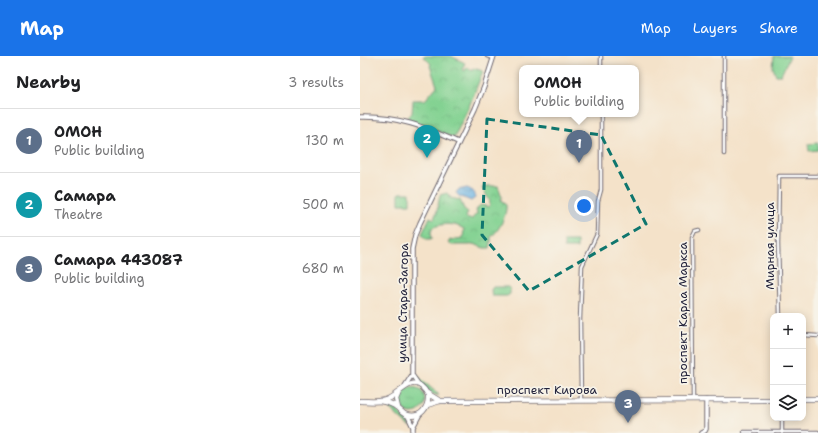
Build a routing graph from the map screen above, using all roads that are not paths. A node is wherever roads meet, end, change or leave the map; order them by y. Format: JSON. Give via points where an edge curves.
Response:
{"nodes":[{"id":1,"x":487,"y":56,"type":"edge"},
{"id":2,"x":724,"y":56,"type":"edge"},
{"id":3,"x":494,"y":57,"type":"edge"},
{"id":4,"x":360,"y":117,"type":"edge"},
{"id":5,"x":601,"y":117,"type":"edge"},
{"id":6,"x":458,"y":142,"type":"junction"},
{"id":7,"x":724,"y":154,"type":"dead end"},
{"id":8,"x":818,"y":176,"type":"edge"},
{"id":9,"x":699,"y":230,"type":"dead end"},
{"id":10,"x":780,"y":313,"type":"edge"},
{"id":11,"x":806,"y":335,"type":"edge"},
{"id":12,"x":818,"y":336,"type":"edge"},
{"id":13,"x":412,"y":375,"type":"junction"},
{"id":14,"x":404,"y":386,"type":"junction"},
{"id":15,"x":420,"y":386,"type":"junction"},
{"id":16,"x":400,"y":391,"type":"junction"},
{"id":17,"x":427,"y":393,"type":"junction"},
{"id":18,"x":806,"y":399,"type":"edge"},
{"id":19,"x":818,"y":399,"type":"edge"},
{"id":20,"x":581,"y":400,"type":"junction"},
{"id":21,"x":693,"y":400,"type":"junction"},
{"id":22,"x":706,"y":400,"type":"junction"},
{"id":23,"x":770,"y":400,"type":"edge"},
{"id":24,"x":360,"y":401,"type":"edge"},
{"id":25,"x":380,"y":401,"type":"junction"},
{"id":26,"x":440,"y":401,"type":"junction"},
{"id":27,"x":427,"y":406,"type":"junction"},
{"id":28,"x":398,"y":408,"type":"junction"},
{"id":29,"x":420,"y":414,"type":"junction"},
{"id":30,"x":408,"y":416,"type":"junction"},
{"id":31,"x":782,"y":421,"type":"edge"},
{"id":32,"x":413,"y":427,"type":"junction"},
{"id":33,"x":744,"y":432,"type":"edge"},
{"id":34,"x":782,"y":432,"type":"edge"},
{"id":35,"x":818,"y":432,"type":"edge"},
{"id":36,"x":413,"y":433,"type":"edge"},
{"id":37,"x":701,"y":433,"type":"edge"}],
"edges":[{"from":1,"to":3,"type":"street"},
{"from":2,"to":7,"type":"street"},
{"from":3,"to":6,"type":"main road","name":"улица Стара-Загора","via":[[484,88]]},
{"from":4,"to":6,"type":"main road","via":[[404,121]]},
{"from":5,"to":20,"type":"street","via":[[601,190],[597,234],[582,266]]},
{"from":6,"to":13,"type":"main road","name":"улица Стара-Загора","via":[[420,222],[413,243]]},
{"from":8,"to":10,"type":"street","name":"Мирная улица","via":[[779,176]]},
{"from":9,"to":21,"type":"street","name":"проспект Карла Маркса","via":[[695,231],[692,237]]},
{"from":11,"to":12,"type":"street"},
{"from":13,"to":14,"type":"main road"},
{"from":13,"to":15,"type":"main road"},
{"from":14,"to":15,"type":"main road"},
{"from":14,"to":16,"type":"main road"},
{"from":15,"to":17,"type":"main road"},
{"from":16,"to":25,"type":"main road","via":[[389,399]]},
{"from":16,"to":28,"type":"main road","via":[[396,399]]},
{"from":17,"to":26,"type":"main road"},
{"from":17,"to":27,"type":"main road"},
{"from":18,"to":19,"type":"main road"},
{"from":20,"to":21,"type":"main road","name":"проспект Кирова"},
{"from":20,"to":26,"type":"main road","name":"проспект Кирова"},
{"from":21,"to":22,"type":"main road","name":"проспект Кирова"},
{"from":22,"to":23,"type":"main road","name":"проспект Кирова"},
{"from":22,"to":37,"type":"main road","via":[[706,429]]},
{"from":24,"to":25,"type":"main road"},
{"from":25,"to":28,"type":"main road"},
{"from":26,"to":27,"type":"main road"},
{"from":27,"to":29,"type":"main road"},
{"from":28,"to":30,"type":"main road"},
{"from":29,"to":30,"type":"main road"},
{"from":29,"to":32,"type":"main road"},
{"from":30,"to":32,"type":"main road"},
{"from":31,"to":34,"type":"street"},
{"from":32,"to":36,"type":"main road"},
{"from":33,"to":34,"type":"street"},
{"from":34,"to":35,"type":"street"}]}
